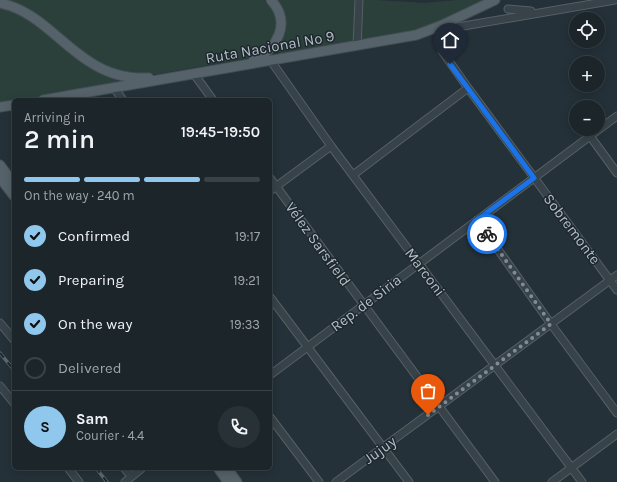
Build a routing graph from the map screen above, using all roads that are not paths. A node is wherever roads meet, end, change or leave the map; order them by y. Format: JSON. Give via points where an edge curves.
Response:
{"nodes":[{"id":1,"x":271,"y":0,"type":"edge"},
{"id":2,"x":359,"y":0,"type":"edge"},
{"id":3,"x":496,"y":0,"type":"edge"},
{"id":4,"x":615,"y":0,"type":"edge"},
{"id":5,"x":0,"y":3,"type":"edge"},
{"id":6,"x":508,"y":9,"type":"dead end"},
{"id":7,"x":542,"y":13,"type":"junction"},
{"id":8,"x":438,"y":26,"type":"junction"},
{"id":9,"x":357,"y":46,"type":"junction"},
{"id":10,"x":442,"y":51,"type":"dead end"},
{"id":11,"x":271,"y":61,"type":"junction"},
{"id":12,"x":245,"y":65,"type":"junction"},
{"id":13,"x":194,"y":74,"type":"junction"},
{"id":14,"x":180,"y":77,"type":"junction"},
{"id":15,"x":114,"y":88,"type":"junction"},
{"id":16,"x":468,"y":88,"type":"junction"},
{"id":17,"x":55,"y":98,"type":"edge"},
{"id":18,"x":122,"y":98,"type":"edge"},
{"id":19,"x":212,"y":98,"type":"edge"},
{"id":20,"x":12,"y":105,"type":"edge"},
{"id":21,"x":0,"y":107,"type":"edge"},
{"id":22,"x":617,"y":116,"type":"edge"},
{"id":23,"x":605,"y":125,"type":"edge"},
{"id":24,"x":590,"y":136,"type":"joint"},
{"id":25,"x":331,"y":146,"type":"junction"},
{"id":26,"x":0,"y":165,"type":"edge"},
{"id":27,"x":617,"y":173,"type":"edge"},
{"id":28,"x":353,"y":175,"type":"junction"},
{"id":29,"x":0,"y":178,"type":"edge"},
{"id":30,"x":534,"y":178,"type":"junction"},
{"id":31,"x":12,"y":181,"type":"edge"},
{"id":32,"x":273,"y":189,"type":"edge"},
{"id":33,"x":12,"y":193,"type":"edge"},
{"id":34,"x":477,"y":220,"type":"junction"},
{"id":35,"x":419,"y":263,"type":"junction"},
{"id":36,"x":617,"y":275,"type":"edge"},
{"id":37,"x":610,"y":280,"type":"junction"},
{"id":38,"x":617,"y":290,"type":"edge"},
{"id":39,"x":272,"y":300,"type":"edge"},
{"id":40,"x":363,"y":305,"type":"junction"},
{"id":41,"x":0,"y":324,"type":"edge"},
{"id":42,"x":551,"y":324,"type":"junction"},
{"id":43,"x":12,"y":338,"type":"edge"},
{"id":44,"x":307,"y":347,"type":"junction"},
{"id":45,"x":495,"y":366,"type":"junction"},
{"id":46,"x":272,"y":373,"type":"edge"},
{"id":47,"x":0,"y":386,"type":"edge"},
{"id":48,"x":12,"y":401,"type":"edge"},
{"id":49,"x":439,"y":407,"type":"junction"},
{"id":50,"x":617,"y":413,"type":"edge"},
{"id":51,"x":272,"y":420,"type":"edge"},
{"id":52,"x":617,"y":434,"type":"edge"},
{"id":53,"x":383,"y":448,"type":"junction"},
{"id":54,"x":572,"y":468,"type":"junction"},
{"id":55,"x":70,"y":470,"type":"edge"},
{"id":56,"x":126,"y":470,"type":"edge"},
{"id":57,"x":139,"y":470,"type":"edge"},
{"id":58,"x":219,"y":470,"type":"edge"},
{"id":59,"x":228,"y":470,"type":"edge"},
{"id":60,"x":131,"y":476,"type":"junction"},
{"id":61,"x":79,"y":481,"type":"edge"},
{"id":62,"x":125,"y":482,"type":"edge"},
{"id":63,"x":228,"y":482,"type":"edge"},
{"id":64,"x":237,"y":482,"type":"edge"},
{"id":65,"x":319,"y":482,"type":"edge"},
{"id":66,"x":336,"y":482,"type":"edge"},
{"id":67,"x":409,"y":482,"type":"edge"},
{"id":68,"x":495,"y":482,"type":"edge"},
{"id":69,"x":552,"y":482,"type":"edge"},
{"id":70,"x":582,"y":482,"type":"edge"}],
"edges":[{"from":1,"to":12,"type":"main road","via":[[280,16],[281,26],[277,40],[266,53]]},
{"from":2,"to":9,"type":"street"},
{"from":3,"to":8,"type":"main road","name":"Ruta Nacional Nº 9"},
{"from":4,"to":7,"type":"street"},
{"from":5,"to":14,"type":"main road","via":[[35,18],[90,63],[109,72],[126,77]]},
{"from":6,"to":7,"type":"street"},
{"from":7,"to":8,"type":"street","via":[[446,29]]},
{"from":8,"to":9,"type":"main road","name":"Ruta Nacional Nº 9","via":[[416,35]]},
{"from":9,"to":11,"type":"main road","name":"Ruta Nacional Nº 9"},
{"from":10,"to":16,"type":"street","name":"Sobremonte"},
{"from":11,"to":12,"type":"main road","name":"Ruta Nacional Nº 9"},
{"from":11,"to":25,"type":"street","name":"Marconi"},
{"from":12,"to":13,"type":"main road","name":"Ruta Nacional Nº 9"},
{"from":13,"to":14,"type":"main road","name":"Ruta Nacional Nº 9"},
{"from":13,"to":19,"type":"street"},
{"from":14,"to":15,"type":"main road","name":"Ruta Nacional Nº 9"},
{"from":15,"to":17,"type":"main road","name":"Ruta Nacional Nº 9"},
{"from":15,"to":18,"type":"street"},
{"from":16,"to":28,"type":"street"},
{"from":16,"to":30,"type":"street","name":"Sobremonte"},
{"from":20,"to":21,"type":"main road"},
{"from":22,"to":23,"type":"street","name":"Rep. de Siria"},
{"from":24,"to":27,"type":"street"},
{"from":24,"to":30,"type":"street","name":"Rep. de Siria"},
{"from":25,"to":28,"type":"street","name":"Marconi"},
{"from":25,"to":32,"type":"street"},
{"from":26,"to":31,"type":"main road"},
{"from":28,"to":35,"type":"street","name":"Marconi"},
{"from":29,"to":33,"type":"main road"},
{"from":30,"to":34,"type":"street","name":"Rep. de Siria"},
{"from":30,"to":37,"type":"street","name":"Sobremonte"},
{"from":32,"to":40,"type":"street","name":"Vélez Sarsfield"},
{"from":34,"to":35,"type":"street","name":"Rep. de Siria"},
{"from":34,"to":42,"type":"street"},
{"from":35,"to":40,"type":"street","name":"Rep. de Siria"},
{"from":35,"to":45,"type":"street","name":"Marconi"},
{"from":36,"to":37,"type":"street","name":"Jujuy"},
{"from":37,"to":38,"type":"street","name":"Sobremonte"},
{"from":37,"to":42,"type":"street","name":"Jujuy"},
{"from":39,"to":44,"type":"street"},
{"from":40,"to":44,"type":"street","name":"Rep. de Siria"},
{"from":40,"to":49,"type":"street","name":"Vélez Sarsfield"},
{"from":41,"to":43,"type":"street"},
{"from":42,"to":45,"type":"street","name":"Jujuy"},
{"from":42,"to":50,"type":"street"},
{"from":44,"to":46,"type":"street","name":"Rep. de Siria"},
{"from":44,"to":53,"type":"street"},
{"from":45,"to":49,"type":"street","name":"Jujuy"},
{"from":45,"to":54,"type":"street","name":"Marconi"},
{"from":47,"to":48,"type":"street"},
{"from":49,"to":53,"type":"street","name":"Jujuy"},
{"from":49,"to":68,"type":"street","name":"Vélez Sarsfield"},
{"from":51,"to":65,"type":"street"},
{"from":52,"to":54,"type":"street"},
{"from":53,"to":66,"type":"street","name":"Jujuy"},
{"from":53,"to":67,"type":"street"},
{"from":54,"to":69,"type":"street"},
{"from":54,"to":70,"type":"street","name":"Marconi"},
{"from":55,"to":61,"type":"street"},
{"from":56,"to":60,"type":"street"},
{"from":57,"to":60,"type":"street"},
{"from":58,"to":63,"type":"main road"},
{"from":59,"to":64,"type":"main road"},
{"from":60,"to":62,"type":"street"}]}
